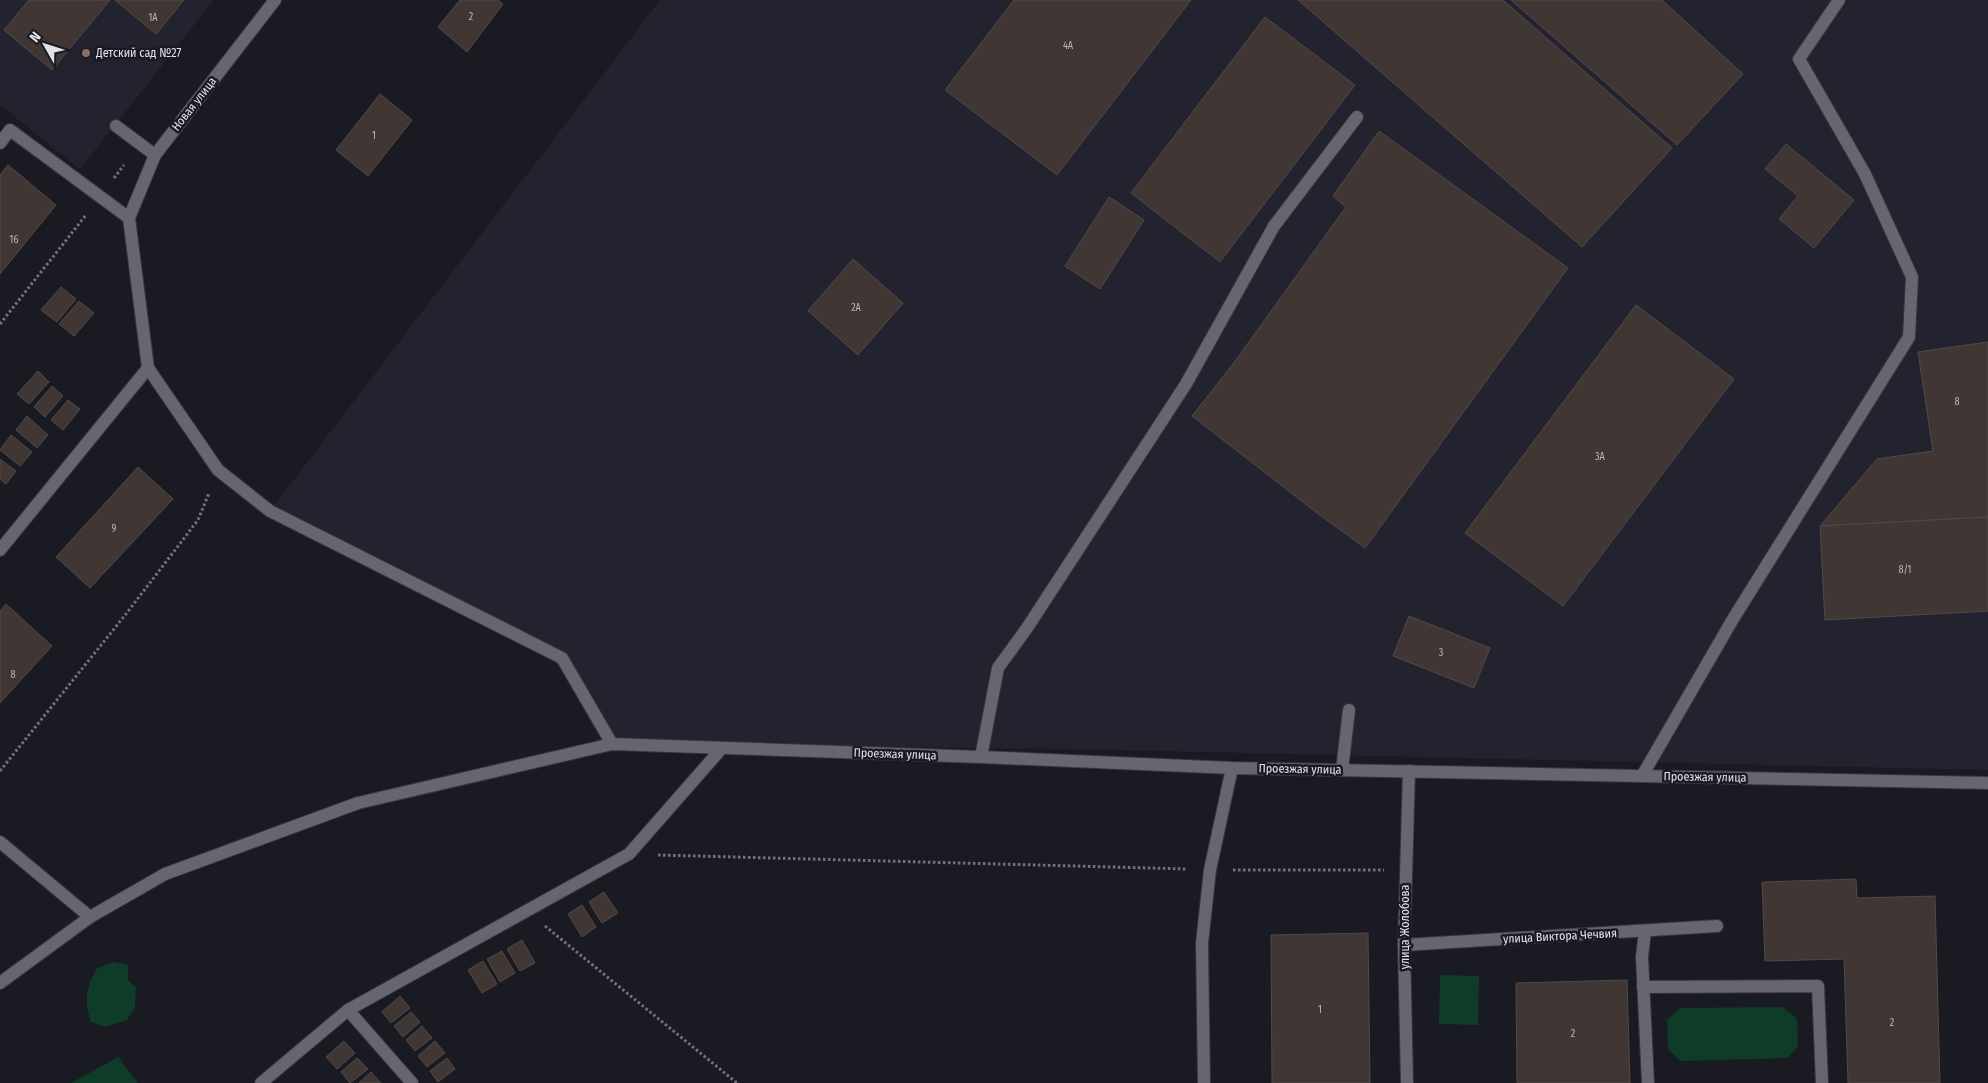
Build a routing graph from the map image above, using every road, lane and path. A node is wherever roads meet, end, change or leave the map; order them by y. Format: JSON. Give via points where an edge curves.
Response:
{"nodes":[{"id":1,"x":275,"y":0,"type":"edge"},
{"id":2,"x":1839,"y":0,"type":"edge"},
{"id":3,"x":1357,"y":117,"type":"dead end"},
{"id":4,"x":116,"y":126,"type":"dead end"},
{"id":5,"x":0,"y":143,"type":"edge"},
{"id":6,"x":155,"y":155,"type":"junction"},
{"id":7,"x":100,"y":197,"type":"junction"},
{"id":8,"x":129,"y":218,"type":"junction"},
{"id":9,"x":0,"y":324,"type":"edge"},
{"id":10,"x":148,"y":368,"type":"junction"},
{"id":11,"x":218,"y":470,"type":"junction"},
{"id":12,"x":0,"y":550,"type":"edge"},
{"id":13,"x":1349,"y":710,"type":"dead end"},
{"id":14,"x":612,"y":744,"type":"junction"},
{"id":15,"x":722,"y":748,"type":"junction"},
{"id":16,"x":981,"y":757,"type":"junction"},
{"id":17,"x":1232,"y":768,"type":"junction"},
{"id":18,"x":1342,"y":770,"type":"junction"},
{"id":19,"x":0,"y":771,"type":"edge"},
{"id":20,"x":1409,"y":771,"type":"junction"},
{"id":21,"x":1642,"y":776,"type":"junction"},
{"id":22,"x":1988,"y":783,"type":"edge"},
{"id":23,"x":0,"y":842,"type":"edge"},
{"id":24,"x":629,"y":854,"type":"junction"},
{"id":25,"x":1210,"y":870,"type":"junction"},
{"id":26,"x":1405,"y":870,"type":"junction"},
{"id":27,"x":528,"y":911,"type":"junction"},
{"id":28,"x":90,"y":918,"type":"junction"},
{"id":29,"x":1717,"y":926,"type":"dead end"},
{"id":30,"x":1645,"y":931,"type":"junction"},
{"id":31,"x":1404,"y":945,"type":"junction"},
{"id":32,"x":0,"y":983,"type":"edge"},
{"id":33,"x":1643,"y":987,"type":"junction"},
{"id":34,"x":348,"y":1010,"type":"junction"},
{"id":35,"x":261,"y":1083,"type":"edge"},
{"id":36,"x":412,"y":1083,"type":"edge"},
{"id":37,"x":737,"y":1083,"type":"edge"},
{"id":38,"x":1204,"y":1083,"type":"edge"},
{"id":39,"x":1407,"y":1083,"type":"edge"},
{"id":40,"x":1648,"y":1083,"type":"edge"},
{"id":41,"x":1822,"y":1083,"type":"edge"}],
"edges":[{"from":1,"to":6,"type":"street","name":"Новая улица"},
{"from":2,"to":21,"type":"street","via":[[1799,59],[1865,174],[1912,276],[1909,337],[1738,611]]},
{"from":3,"to":16,"type":"street","via":[[1274,226],[1186,384],[998,668]]},
{"from":4,"to":6,"type":"street"},
{"from":5,"to":7,"type":"street","via":[[10,130]]},
{"from":6,"to":8,"type":"street","name":"Новая улица"},
{"from":7,"to":8,"type":"street"},
{"from":7,"to":9,"type":"path"},
{"from":8,"to":10,"type":"street"},
{"from":10,"to":11,"type":"street"},
{"from":10,"to":12,"type":"street"},
{"from":11,"to":14,"type":"street","via":[[270,511],[562,658]]},
{"from":11,"to":19,"type":"path","via":[[198,520]]},
{"from":13,"to":18,"type":"street"},
{"from":14,"to":15,"type":"street","name":"Проезжая улица"},
{"from":14,"to":28,"type":"street","name":"Проезжая улица","via":[[358,803],[165,874]]},
{"from":15,"to":16,"type":"street","name":"Проезжая улица"},
{"from":15,"to":24,"type":"street"},
{"from":16,"to":17,"type":"street","name":"Проезжая улица"},
{"from":17,"to":18,"type":"street","name":"Проезжая улица"},
{"from":17,"to":25,"type":"street"},
{"from":18,"to":20,"type":"street","name":"Проезжая улица"},
{"from":20,"to":21,"type":"street","name":"Проезжая улица"},
{"from":20,"to":26,"type":"street","name":"улица Жолобова"},
{"from":21,"to":22,"type":"street","name":"Проезжая улица"},
{"from":23,"to":28,"type":"street"},
{"from":24,"to":25,"type":"path"},
{"from":24,"to":27,"type":"street"},
{"from":25,"to":26,"type":"path"},
{"from":25,"to":38,"type":"street","via":[[1202,942]]},
{"from":26,"to":31,"type":"street","name":"улица Жолобова"},
{"from":27,"to":34,"type":"street"},
{"from":27,"to":37,"type":"path"},
{"from":28,"to":32,"type":"street","name":"Проезжая улица"},
{"from":29,"to":30,"type":"street","name":"улица Виктора Чечвия"},
{"from":30,"to":31,"type":"street","name":"улица Виктора Чечвия"},
{"from":30,"to":33,"type":"street"},
{"from":31,"to":39,"type":"street","name":"улица Жолобова"},
{"from":33,"to":40,"type":"street"},
{"from":33,"to":41,"type":"street","via":[[1818,986]]},
{"from":34,"to":35,"type":"street"},
{"from":34,"to":36,"type":"street"}]}
